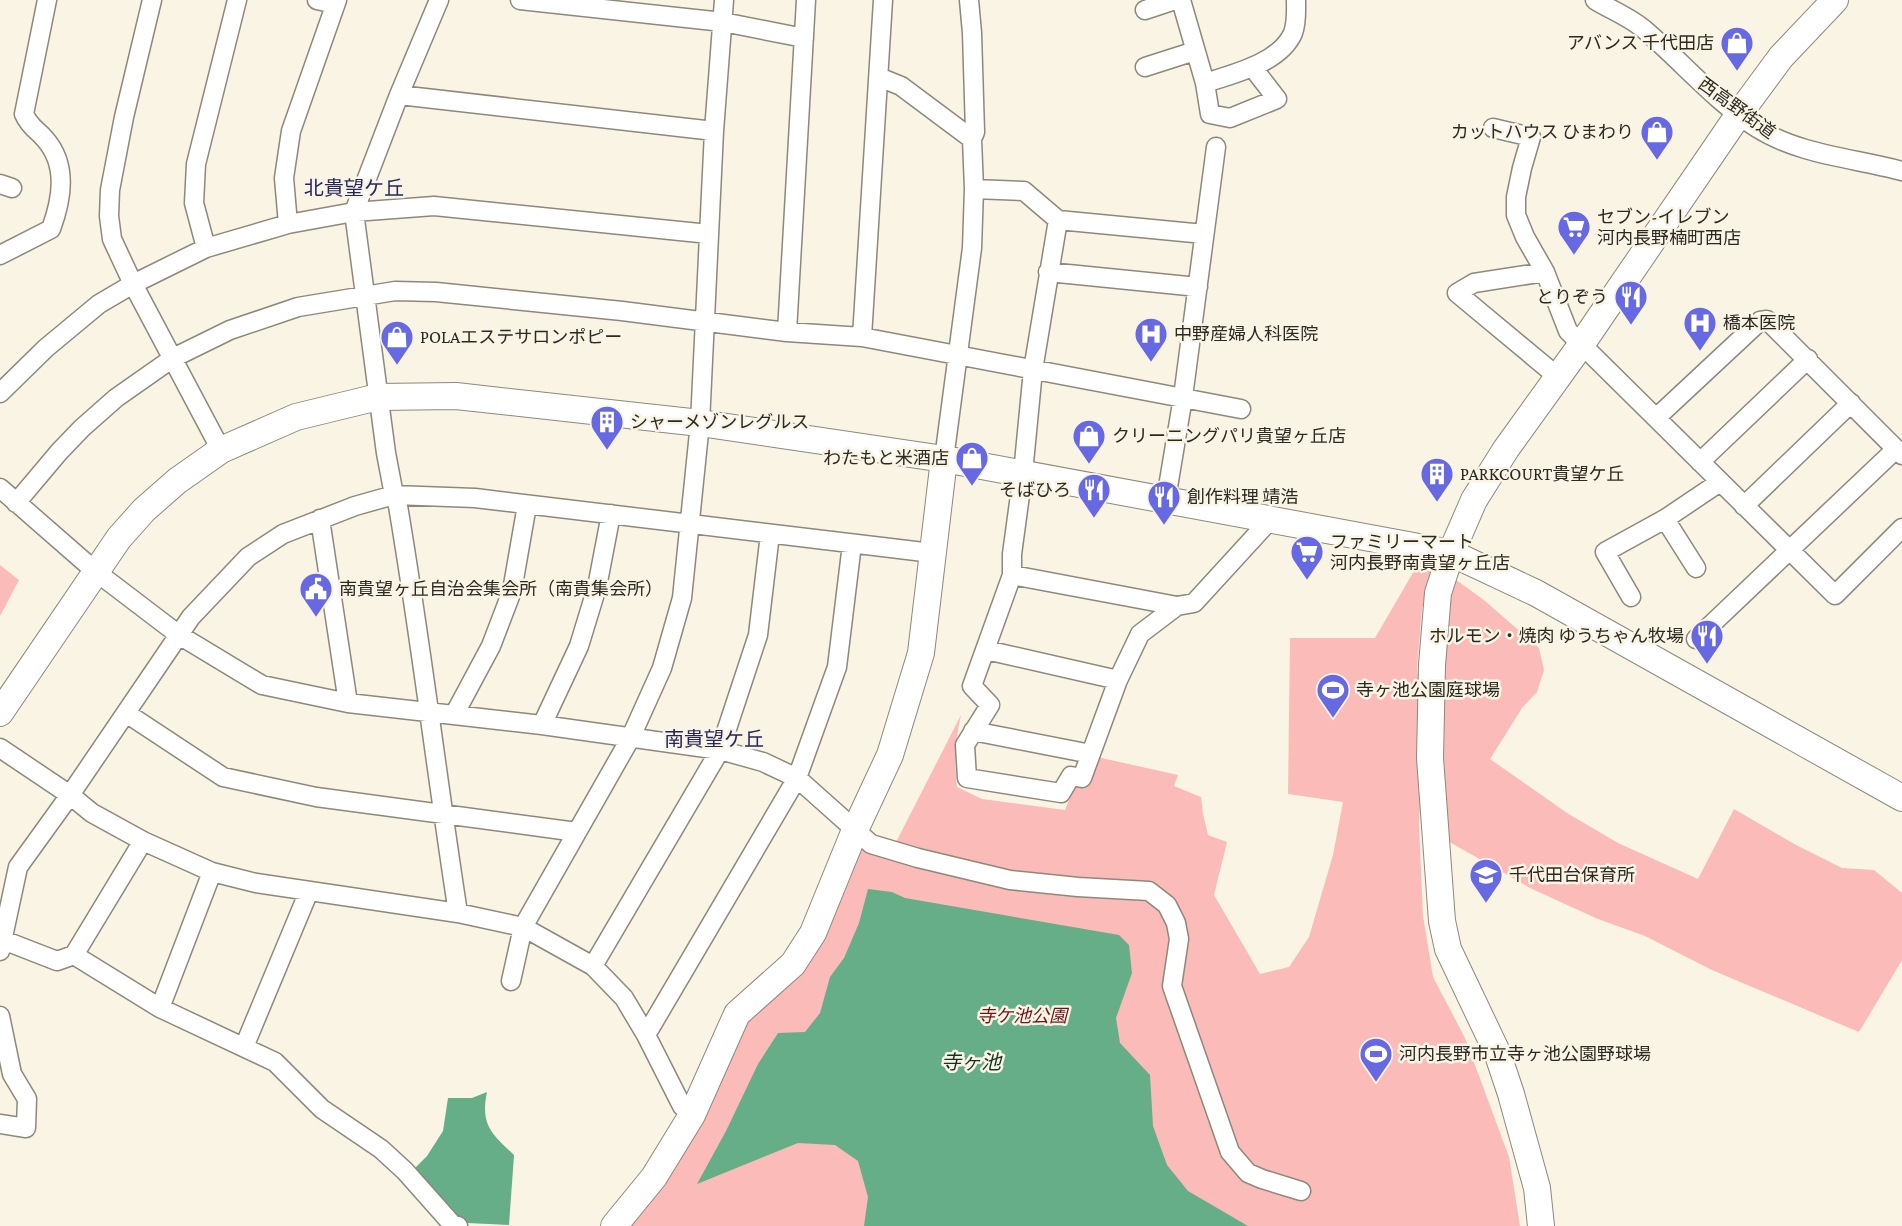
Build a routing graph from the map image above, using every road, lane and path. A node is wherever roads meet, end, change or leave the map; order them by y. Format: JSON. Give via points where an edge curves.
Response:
{"nodes":[{"id":1,"x":47,"y":0,"type":"edge"},
{"id":2,"x":152,"y":0,"type":"edge"},
{"id":3,"x":237,"y":0,"type":"edge"},
{"id":4,"x":317,"y":0,"type":"edge"},
{"id":5,"x":439,"y":0,"type":"edge"},
{"id":6,"x":520,"y":0,"type":"edge"},
{"id":7,"x":724,"y":0,"type":"edge"},
{"id":8,"x":806,"y":0,"type":"edge"},
{"id":9,"x":883,"y":0,"type":"edge"},
{"id":10,"x":969,"y":0,"type":"edge"},
{"id":11,"x":1175,"y":0,"type":"edge"},
{"id":12,"x":1181,"y":0,"type":"edge"},
{"id":13,"x":1296,"y":0,"type":"edge"},
{"id":14,"x":1595,"y":0,"type":"edge"},
{"id":15,"x":1835,"y":0,"type":"edge"},
{"id":16,"x":336,"y":2,"type":"edge"},
{"id":17,"x":1145,"y":10,"type":"dead end"},
{"id":18,"x":723,"y":22,"type":"junction"},
{"id":19,"x":804,"y":38,"type":"junction"},
{"id":20,"x":1195,"y":51,"type":"junction"},
{"id":21,"x":1145,"y":66,"type":"dead end"},
{"id":22,"x":1253,"y":68,"type":"junction"},
{"id":23,"x":879,"y":76,"type":"junction"},
{"id":24,"x":1205,"y":83,"type":"junction"},
{"id":25,"x":399,"y":95,"type":"junction"},
{"id":26,"x":1739,"y":114,"type":"junction"},
{"id":27,"x":1494,"y":128,"type":"dead end"},
{"id":28,"x":714,"y":131,"type":"junction"},
{"id":29,"x":972,"y":139,"type":"junction"},
{"id":30,"x":1216,"y":147,"type":"dead end"},
{"id":31,"x":1902,"y":171,"type":"edge"},
{"id":32,"x":974,"y":189,"type":"junction"},
{"id":33,"x":354,"y":212,"type":"junction"},
{"id":34,"x":1058,"y":220,"type":"junction"},
{"id":35,"x":288,"y":224,"type":"junction"},
{"id":36,"x":709,"y":234,"type":"junction"},
{"id":37,"x":1204,"y":234,"type":"junction"},
{"id":38,"x":206,"y":248,"type":"junction"},
{"id":39,"x":0,"y":255,"type":"edge"},
{"id":40,"x":1048,"y":272,"type":"junction"},
{"id":41,"x":1545,"y":272,"type":"junction"},
{"id":42,"x":133,"y":284,"type":"junction"},
{"id":43,"x":1198,"y":287,"type":"junction"},
{"id":44,"x":364,"y":295,"type":"junction"},
{"id":45,"x":705,"y":322,"type":"junction"},
{"id":46,"x":787,"y":332,"type":"junction"},
{"id":47,"x":862,"y":337,"type":"junction"},
{"id":48,"x":1581,"y":345,"type":"junction"},
{"id":49,"x":958,"y":356,"type":"junction"},
{"id":50,"x":173,"y":358,"type":"junction"},
{"id":51,"x":1808,"y":359,"type":"junction"},
{"id":52,"x":1034,"y":370,"type":"junction"},
{"id":53,"x":1558,"y":377,"type":"junction"},
{"id":54,"x":0,"y":393,"type":"edge"},
{"id":55,"x":378,"y":397,"type":"junction"},
{"id":56,"x":1183,"y":397,"type":"junction"},
{"id":57,"x":1851,"y":403,"type":"junction"},
{"id":58,"x":1241,"y":409,"type":"dead end"},
{"id":59,"x":1656,"y":418,"type":"junction"},
{"id":60,"x":700,"y":423,"type":"junction"},
{"id":61,"x":221,"y":450,"type":"junction"},
{"id":62,"x":1899,"y":452,"type":"edge"},
{"id":63,"x":944,"y":459,"type":"junction"},
{"id":64,"x":1700,"y":462,"type":"junction"},
{"id":65,"x":1023,"y":473,"type":"junction"},
{"id":66,"x":1720,"y":482,"type":"junction"},
{"id":67,"x":0,"y":488,"type":"edge"},
{"id":68,"x":394,"y":495,"type":"junction"},
{"id":69,"x":1166,"y":499,"type":"junction"},
{"id":70,"x":16,"y":503,"type":"junction"},
{"id":71,"x":527,"y":505,"type":"junction"},
{"id":72,"x":1744,"y":506,"type":"junction"},
{"id":73,"x":611,"y":514,"type":"junction"},
{"id":74,"x":320,"y":519,"type":"junction"},
{"id":75,"x":1665,"y":519,"type":"junction"},
{"id":76,"x":1270,"y":520,"type":"junction"},
{"id":77,"x":691,"y":523,"type":"junction"},
{"id":78,"x":1902,"y":528,"type":"edge"},
{"id":79,"x":770,"y":534,"type":"junction"},
{"id":80,"x":852,"y":544,"type":"junction"},
{"id":81,"x":1790,"y":550,"type":"junction"},
{"id":82,"x":932,"y":553,"type":"junction"},
{"id":83,"x":1451,"y":553,"type":"junction"},
{"id":84,"x":1695,"y":568,"type":"dead end"},
{"id":85,"x":95,"y":571,"type":"junction"},
{"id":86,"x":1012,"y":575,"type":"junction"},
{"id":87,"x":1631,"y":597,"type":"dead end"},
{"id":88,"x":1177,"y":606,"type":"junction"},
{"id":89,"x":179,"y":635,"type":"junction"},
{"id":90,"x":1696,"y":639,"type":"dead end"},
{"id":91,"x":986,"y":650,"type":"junction"},
{"id":92,"x":1118,"y":680,"type":"junction"},
{"id":93,"x":348,"y":703,"type":"junction"},
{"id":94,"x":0,"y":712,"type":"edge"},
{"id":95,"x":428,"y":712,"type":"junction"},
{"id":96,"x":126,"y":713,"type":"junction"},
{"id":97,"x":454,"y":715,"type":"junction"},
{"id":98,"x":542,"y":725,"type":"junction"},
{"id":99,"x":973,"y":731,"type":"junction"},
{"id":100,"x":630,"y":739,"type":"junction"},
{"id":101,"x":0,"y":748,"type":"edge"},
{"id":102,"x":720,"y":750,"type":"junction"},
{"id":103,"x":1091,"y":754,"type":"junction"},
{"id":104,"x":797,"y":778,"type":"junction"},
{"id":105,"x":70,"y":795,"type":"junction"},
{"id":106,"x":1902,"y":798,"type":"edge"},
{"id":107,"x":443,"y":815,"type":"junction"},
{"id":108,"x":855,"y":830,"type":"junction"},
{"id":109,"x":577,"y":832,"type":"junction"},
{"id":110,"x":143,"y":841,"type":"junction"},
{"id":111,"x":212,"y":872,"type":"junction"},
{"id":112,"x":309,"y":891,"type":"junction"},
{"id":113,"x":458,"y":913,"type":"junction"},
{"id":114,"x":523,"y":927,"type":"junction"},
{"id":115,"x":1,"y":946,"type":"edge"},
{"id":116,"x":74,"y":955,"type":"junction"},
{"id":117,"x":593,"y":966,"type":"junction"},
{"id":118,"x":512,"y":981,"type":"dead end"},
{"id":119,"x":160,"y":1008,"type":"junction"},
{"id":120,"x":0,"y":1016,"type":"edge"},
{"id":121,"x":646,"y":1035,"type":"junction"},
{"id":122,"x":244,"y":1047,"type":"junction"},
{"id":123,"x":692,"y":1114,"type":"junction"},
{"id":124,"x":0,"y":1124,"type":"edge"},
{"id":125,"x":1301,"y":1191,"type":"dead end"},
{"id":126,"x":458,"y":1226,"type":"edge"},
{"id":127,"x":614,"y":1226,"type":"edge"},
{"id":128,"x":1541,"y":1226,"type":"edge"}],
"edges":[{"from":1,"to":39,"type":"street","via":[[24,114],[58,158],[61,185],[56,216],[51,229]]},
{"from":2,"to":42,"type":"street","via":[[110,190],[112,239]]},
{"from":3,"to":38,"type":"street","via":[[196,164],[194,203]]},
{"from":4,"to":16,"type":"street"},
{"from":5,"to":25,"type":"street"},
{"from":6,"to":18,"type":"street"},
{"from":7,"to":18,"type":"street"},
{"from":8,"to":19,"type":"street"},
{"from":9,"to":23,"type":"street"},
{"from":10,"to":29,"type":"street","via":[[975,132]]},
{"from":11,"to":17,"type":"street"},
{"from":12,"to":20,"type":"street"},
{"from":13,"to":22,"type":"street","via":[[1295,25],[1289,39]]},
{"from":14,"to":26,"type":"street","name":"西高野街道","via":[[1645,29]]},
{"from":15,"to":26,"type":"street","via":[[1781,57]]},
{"from":16,"to":35,"type":"street","via":[[291,130],[284,178]]},
{"from":18,"to":19,"type":"street"},
{"from":18,"to":28,"type":"street"},
{"from":19,"to":46,"type":"street"},
{"from":20,"to":21,"type":"street"},
{"from":20,"to":24,"type":"street"},
{"from":22,"to":24,"type":"street"},
{"from":22,"to":24,"type":"street","via":[[1277,99],[1230,118],[1210,114]]},
{"from":23,"to":29,"type":"street","via":[[901,86]]},
{"from":23,"to":47,"type":"street"},
{"from":25,"to":28,"type":"street"},
{"from":25,"to":33,"type":"street"},
{"from":26,"to":31,"type":"street","name":"西高野街道","via":[[1775,138],[1809,151]]},
{"from":26,"to":48,"type":"street"},
{"from":27,"to":41,"type":"street","via":[[1531,137],[1516,197],[1516,215]]},
{"from":28,"to":36,"type":"street"},
{"from":29,"to":32,"type":"street"},
{"from":30,"to":37,"type":"street"},
{"from":32,"to":34,"type":"street","via":[[1024,191]]},
{"from":32,"to":49,"type":"street","via":[[972,248]]},
{"from":33,"to":35,"type":"street"},
{"from":33,"to":36,"type":"street","via":[[434,206]]},
{"from":33,"to":44,"type":"street"},
{"from":34,"to":37,"type":"street"},
{"from":34,"to":40,"type":"street"},
{"from":35,"to":38,"type":"street"},
{"from":36,"to":45,"type":"street"},
{"from":37,"to":43,"type":"street"},
{"from":38,"to":42,"type":"street"},
{"from":40,"to":43,"type":"street"},
{"from":40,"to":52,"type":"street"},
{"from":41,"to":48,"type":"street","via":[[1568,331]]},
{"from":41,"to":53,"type":"street","via":[[1474,283],[1457,293]]},
{"from":42,"to":50,"type":"street"},
{"from":42,"to":54,"type":"street","via":[[99,304]]},
{"from":43,"to":56,"type":"street"},
{"from":44,"to":45,"type":"street","via":[[436,292]]},
{"from":44,"to":50,"type":"street","via":[[287,311],[230,330]]},
{"from":44,"to":55,"type":"street"},
{"from":45,"to":46,"type":"street"},
{"from":45,"to":60,"type":"street"},
{"from":46,"to":47,"type":"street"},
{"from":47,"to":49,"type":"street"},
{"from":48,"to":53,"type":"street"},
{"from":48,"to":59,"type":"street"},
{"from":49,"to":52,"type":"street"},
{"from":49,"to":63,"type":"street"},
{"from":50,"to":61,"type":"street"},
{"from":50,"to":70,"type":"street","via":[[116,398],[82,428]]},
{"from":51,"to":57,"type":"street"},
{"from":51,"to":59,"type":"street","via":[[1773,324],[1760,321]]},
{"from":51,"to":64,"type":"street"},
{"from":52,"to":56,"type":"street"},
{"from":52,"to":65,"type":"street"},
{"from":53,"to":83,"type":"street","via":[[1474,500]]},
{"from":55,"to":60,"type":"street","via":[[456,396]]},
{"from":55,"to":61,"type":"street","via":[[296,417]]},
{"from":55,"to":68,"type":"street"},
{"from":56,"to":58,"type":"street"},
{"from":56,"to":69,"type":"street"},
{"from":57,"to":62,"type":"street"},
{"from":57,"to":72,"type":"street"},
{"from":59,"to":64,"type":"street"},
{"from":60,"to":63,"type":"street"},
{"from":60,"to":77,"type":"street"},
{"from":61,"to":85,"type":"street","via":[[144,510]]},
{"from":62,"to":81,"type":"street"},
{"from":63,"to":65,"type":"street"},
{"from":63,"to":82,"type":"street"},
{"from":64,"to":66,"type":"street"},
{"from":65,"to":69,"type":"street"},
{"from":65,"to":86,"type":"street"},
{"from":66,"to":72,"type":"street"},
{"from":66,"to":75,"type":"street"},
{"from":67,"to":70,"type":"street"},
{"from":68,"to":71,"type":"street","via":[[475,498]]},
{"from":68,"to":74,"type":"street"},
{"from":68,"to":95,"type":"street","via":[[415,603]]},
{"from":69,"to":76,"type":"street"},
{"from":70,"to":85,"type":"street"},
{"from":71,"to":73,"type":"street"},
{"from":71,"to":97,"type":"street","via":[[512,591],[491,645]]},
{"from":72,"to":81,"type":"street"},
{"from":73,"to":77,"type":"street"},
{"from":73,"to":98,"type":"street","via":[[597,587],[579,645]]},
{"from":74,"to":89,"type":"street","via":[[283,534],[248,557],[211,594]]},
{"from":74,"to":93,"type":"street"},
{"from":75,"to":84,"type":"street"},
{"from":75,"to":87,"type":"street","via":[[1605,552]]},
{"from":76,"to":83,"type":"street"},
{"from":76,"to":88,"type":"street","via":[[1194,603]]},
{"from":77,"to":79,"type":"street"},
{"from":77,"to":100,"type":"street","via":[[682,597],[671,637],[662,668]]},
{"from":78,"to":81,"type":"street","via":[[1835,595]]},
{"from":79,"to":80,"type":"street"},
{"from":79,"to":102,"type":"street","via":[[758,635]]},
{"from":80,"to":82,"type":"street"},
{"from":80,"to":104,"type":"street","via":[[837,667]]},
{"from":81,"to":90,"type":"street"},
{"from":82,"to":108,"type":"street","via":[[921,653],[890,755]]},
{"from":83,"to":106,"type":"street","via":[[1536,593]]},
{"from":83,"to":128,"type":"street","via":[[1438,593],[1432,665],[1430,758],[1442,921],[1448,949],[1497,1052],[1511,1094],[1537,1188]]},
{"from":85,"to":89,"type":"street"},
{"from":85,"to":94,"type":"street"},
{"from":86,"to":88,"type":"street"},
{"from":86,"to":91,"type":"street"},
{"from":88,"to":92,"type":"street","via":[[1140,634]]},
{"from":89,"to":93,"type":"street","via":[[262,685]]},
{"from":89,"to":96,"type":"street"},
{"from":91,"to":92,"type":"street"},
{"from":91,"to":99,"type":"street","via":[[972,686],[990,705]]},
{"from":92,"to":103,"type":"street"},
{"from":93,"to":95,"type":"street"},
{"from":95,"to":97,"type":"street"},
{"from":95,"to":107,"type":"street"},
{"from":96,"to":105,"type":"street"},
{"from":96,"to":107,"type":"street","via":[[224,777],[316,797]]},
{"from":97,"to":98,"type":"street"},
{"from":98,"to":100,"type":"street"},
{"from":99,"to":103,"type":"street"},
{"from":99,"to":103,"type":"street","via":[[965,745],[967,778],[1061,793],[1071,776],[1082,778]]},
{"from":100,"to":102,"type":"street"},
{"from":100,"to":109,"type":"street"},
{"from":101,"to":105,"type":"street"},
{"from":102,"to":104,"type":"street","via":[[763,762]]},
{"from":102,"to":117,"type":"street"},
{"from":104,"to":108,"type":"street"},
{"from":104,"to":121,"type":"street"},
{"from":105,"to":110,"type":"street","via":[[92,813]]},
{"from":105,"to":115,"type":"street","via":[[18,867]]},
{"from":107,"to":109,"type":"street"},
{"from":107,"to":113,"type":"street"},
{"from":108,"to":123,"type":"street","via":[[813,933],[793,964],[737,1014]]},
{"from":108,"to":125,"type":"street","via":[[871,844],[918,858],[1010,880],[1149,891],[1167,905],[1179,939],[1172,986],[1230,1152],[1248,1173]]},
{"from":109,"to":114,"type":"street"},
{"from":110,"to":111,"type":"street"},
{"from":110,"to":116,"type":"street"},
{"from":111,"to":112,"type":"street","via":[[256,884]]},
{"from":111,"to":119,"type":"street"},
{"from":112,"to":113,"type":"street"},
{"from":112,"to":122,"type":"street"},
{"from":113,"to":114,"type":"street"},
{"from":114,"to":117,"type":"street"},
{"from":114,"to":118,"type":"street"},
{"from":115,"to":116,"type":"street","via":[[57,961]]},
{"from":116,"to":119,"type":"street"},
{"from":117,"to":121,"type":"street","via":[[624,998]]},
{"from":119,"to":122,"type":"street"},
{"from":120,"to":124,"type":"street","via":[[12,1074],[27,1099],[26,1128]]},
{"from":121,"to":123,"type":"street","via":[[682,1106]]},
{"from":122,"to":126,"type":"street","via":[[275,1062],[322,1109],[381,1149]]},
{"from":123,"to":127,"type":"street","via":[[654,1178]]}]}
